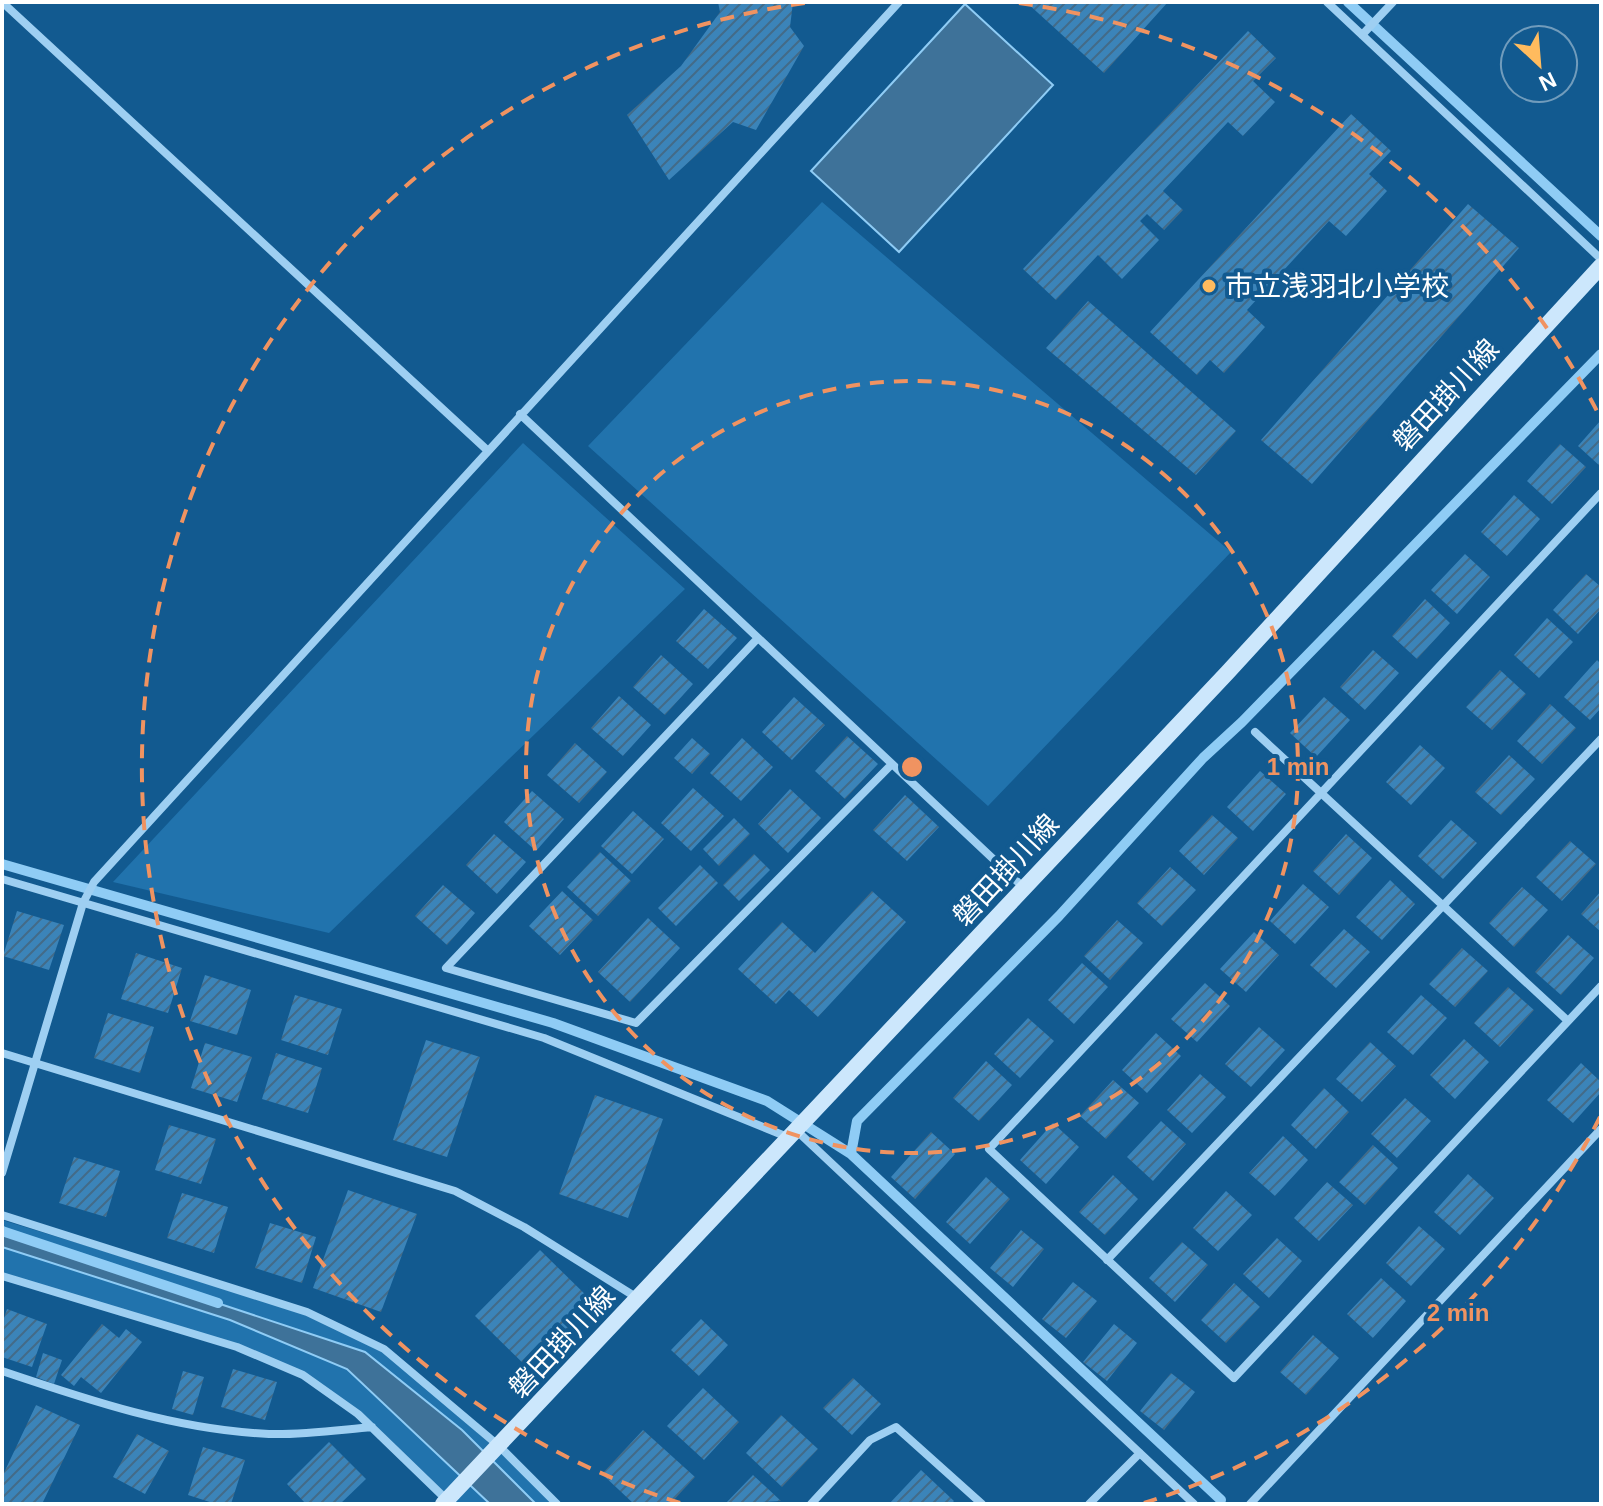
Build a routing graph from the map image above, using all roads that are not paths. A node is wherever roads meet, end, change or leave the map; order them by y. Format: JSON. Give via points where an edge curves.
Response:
{"nodes":[{"id":1,"x":2,"y":2,"type":"edge"},
{"id":2,"x":899,"y":2,"type":"edge"},
{"id":3,"x":1327,"y":2,"type":"edge"},
{"id":4,"x":1393,"y":2,"type":"edge"},
{"id":5,"x":1362,"y":35,"type":"junction"},
{"id":6,"x":1601,"y":259,"type":"edge"},
{"id":7,"x":1601,"y":266,"type":"edge"},
{"id":8,"x":520,"y":414,"type":"junction"},
{"id":9,"x":487,"y":450,"type":"junction"},
{"id":10,"x":1601,"y":493,"type":"edge"},
{"id":11,"x":758,"y":638,"type":"junction"},
{"id":12,"x":1255,"y":732,"type":"dead end"},
{"id":13,"x":1601,"y":739,"type":"edge"},
{"id":14,"x":892,"y":764,"type":"junction"},
{"id":15,"x":1320,"y":795,"type":"junction"},
{"id":16,"x":2,"y":879,"type":"edge"},
{"id":17,"x":1025,"y":889,"type":"junction"},
{"id":18,"x":83,"y":903,"type":"junction"},
{"id":19,"x":1444,"y":905,"type":"junction"},
{"id":20,"x":1601,"y":986,"type":"edge"},
{"id":21,"x":1568,"y":1021,"type":"junction"},
{"id":22,"x":2,"y":1053,"type":"edge"},
{"id":23,"x":36,"y":1064,"type":"junction"},
{"id":24,"x":1601,"y":1129,"type":"edge"},
{"id":25,"x":794,"y":1135,"type":"junction"},
{"id":26,"x":2,"y":1173,"type":"edge"},
{"id":27,"x":2,"y":1215,"type":"edge"},
{"id":28,"x":1107,"y":1260,"type":"junction"},
{"id":29,"x":2,"y":1276,"type":"edge"},
{"id":30,"x":639,"y":1299,"type":"junction"},
{"id":31,"x":2,"y":1371,"type":"edge"},
{"id":32,"x":372,"y":1427,"type":"junction"},
{"id":33,"x":499,"y":1446,"type":"junction"},
{"id":34,"x":1140,"y":1453,"type":"junction"},
{"id":35,"x":449,"y":1501,"type":"edge"},
{"id":36,"x":557,"y":1504,"type":"edge"},
{"id":37,"x":811,"y":1504,"type":"edge"},
{"id":38,"x":982,"y":1504,"type":"edge"},
{"id":39,"x":1089,"y":1504,"type":"edge"},
{"id":40,"x":1194,"y":1504,"type":"edge"},
{"id":41,"x":1250,"y":1504,"type":"edge"}],
"edges":[{"from":1,"to":9,"type":"street"},
{"from":2,"to":8,"type":"street"},
{"from":3,"to":5,"type":"street"},
{"from":4,"to":5,"type":"street"},
{"from":5,"to":6,"type":"street"},
{"from":7,"to":17,"type":"main road","name":"磐田掛川線"},
{"from":8,"to":9,"type":"street"},
{"from":8,"to":11,"type":"street"},
{"from":9,"to":18,"type":"street","via":[[94,882]]},
{"from":10,"to":15,"type":"street"},
{"from":11,"to":14,"type":"street"},
{"from":11,"to":14,"type":"street","via":[[446,968],[636,1023]]},
{"from":12,"to":15,"type":"street"},
{"from":13,"to":19,"type":"street"},
{"from":14,"to":17,"type":"street"},
{"from":15,"to":19,"type":"street"},
{"from":15,"to":28,"type":"street","via":[[989,1149]]},
{"from":16,"to":18,"type":"street"},
{"from":17,"to":25,"type":"main road","name":"磐田掛川線"},
{"from":18,"to":23,"type":"street"},
{"from":18,"to":25,"type":"street","via":[[544,1038]]},
{"from":19,"to":21,"type":"street"},
{"from":19,"to":28,"type":"street"},
{"from":20,"to":21,"type":"street"},
{"from":21,"to":28,"type":"street","via":[[1234,1378]]},
{"from":22,"to":23,"type":"street"},
{"from":23,"to":26,"type":"street"},
{"from":23,"to":30,"type":"street","via":[[455,1191]]},
{"from":24,"to":41,"type":"street"},
{"from":25,"to":30,"type":"main road","name":"磐田掛川線"},
{"from":25,"to":34,"type":"street"},
{"from":27,"to":33,"type":"street","via":[[307,1312],[384,1349]]},
{"from":29,"to":32,"type":"street","via":[[237,1347],[303,1375]]},
{"from":30,"to":33,"type":"main road","name":"磐田掛川線"},
{"from":31,"to":32,"type":"street","via":[[108,1406],[205,1427],[270,1434]]},
{"from":32,"to":35,"type":"street"},
{"from":33,"to":35,"type":"main road","name":"磐田掛川線"},
{"from":33,"to":36,"type":"street"},
{"from":34,"to":39,"type":"street"},
{"from":34,"to":40,"type":"street"},
{"from":37,"to":38,"type":"street","via":[[870,1440],[896,1427]]}]}
